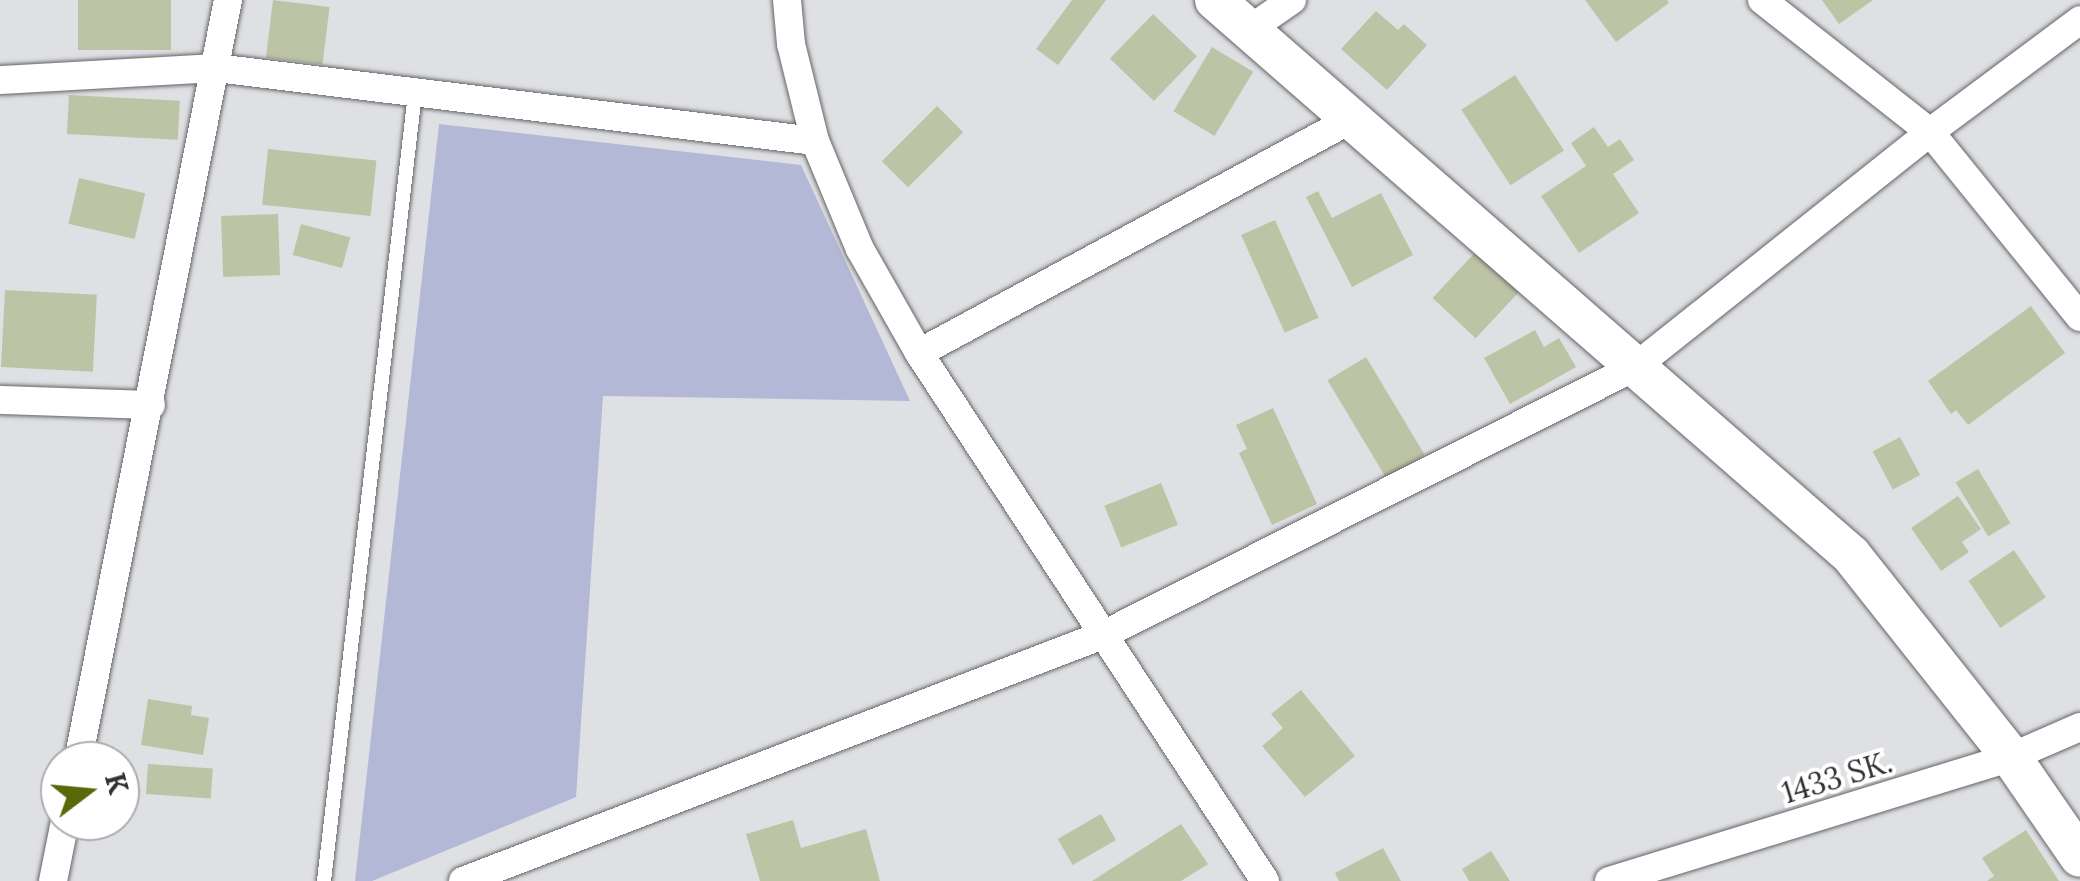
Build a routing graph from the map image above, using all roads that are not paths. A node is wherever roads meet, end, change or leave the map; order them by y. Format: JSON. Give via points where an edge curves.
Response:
{"nodes":[{"id":1,"x":228,"y":0,"type":"edge"},
{"id":2,"x":787,"y":0,"type":"edge"},
{"id":3,"x":1215,"y":0,"type":"edge"},
{"id":4,"x":1292,"y":0,"type":"edge"},
{"id":5,"x":1762,"y":0,"type":"edge"},
{"id":6,"x":2080,"y":20,"type":"edge"},
{"id":7,"x":1250,"y":29,"type":"junction"},
{"id":8,"x":216,"y":68,"type":"junction"},
{"id":9,"x":0,"y":80,"type":"edge"},
{"id":10,"x":414,"y":93,"type":"junction"},
{"id":11,"x":1350,"y":120,"type":"junction"},
{"id":12,"x":1930,"y":132,"type":"junction"},
{"id":13,"x":815,"y":142,"type":"junction"},
{"id":14,"x":2080,"y":317,"type":"edge"},
{"id":15,"x":918,"y":353,"type":"junction"},
{"id":16,"x":1634,"y":367,"type":"junction"},
{"id":17,"x":0,"y":400,"type":"edge"},
{"id":18,"x":151,"y":405,"type":"junction"},
{"id":19,"x":1103,"y":635,"type":"junction"},
{"id":20,"x":2080,"y":727,"type":"edge"},
{"id":21,"x":82,"y":741,"type":"edge"},
{"id":22,"x":2011,"y":757,"type":"junction"},
{"id":23,"x":61,"y":841,"type":"edge"},
{"id":24,"x":536,"y":852,"type":"junction"},
{"id":25,"x":2080,"y":857,"type":"edge"},
{"id":26,"x":53,"y":881,"type":"edge"},
{"id":27,"x":324,"y":881,"type":"edge"},
{"id":28,"x":463,"y":881,"type":"edge"},
{"id":29,"x":538,"y":881,"type":"edge"},
{"id":30,"x":1266,"y":881,"type":"edge"},
{"id":31,"x":1610,"y":881,"type":"edge"}],
"edges":[{"from":1,"to":8,"type":"street"},
{"from":2,"to":13,"type":"street"},
{"from":3,"to":7,"type":"street"},
{"from":4,"to":7,"type":"street"},
{"from":5,"to":12,"type":"street"},
{"from":6,"to":12,"type":"street"},
{"from":7,"to":11,"type":"street"},
{"from":8,"to":9,"type":"street"},
{"from":8,"to":10,"type":"street"},
{"from":8,"to":18,"type":"street"},
{"from":10,"to":13,"type":"street"},
{"from":10,"to":27,"type":"lane"},
{"from":11,"to":15,"type":"street"},
{"from":11,"to":16,"type":"street"},
{"from":12,"to":14,"type":"street"},
{"from":12,"to":16,"type":"street"},
{"from":13,"to":15,"type":"street","via":[[860,249]]},
{"from":15,"to":19,"type":"street"},
{"from":16,"to":19,"type":"street"},
{"from":16,"to":22,"type":"street","via":[[1852,555]]},
{"from":17,"to":18,"type":"street"},
{"from":18,"to":21,"type":"street"},
{"from":19,"to":24,"type":"street"},
{"from":19,"to":30,"type":"street"},
{"from":20,"to":22,"type":"street","name":"1433 SK."},
{"from":22,"to":25,"type":"street"},
{"from":22,"to":31,"type":"street","name":"1433 SK."},
{"from":23,"to":26,"type":"street"},
{"from":24,"to":28,"type":"street"},
{"from":24,"to":29,"type":"street"}]}
